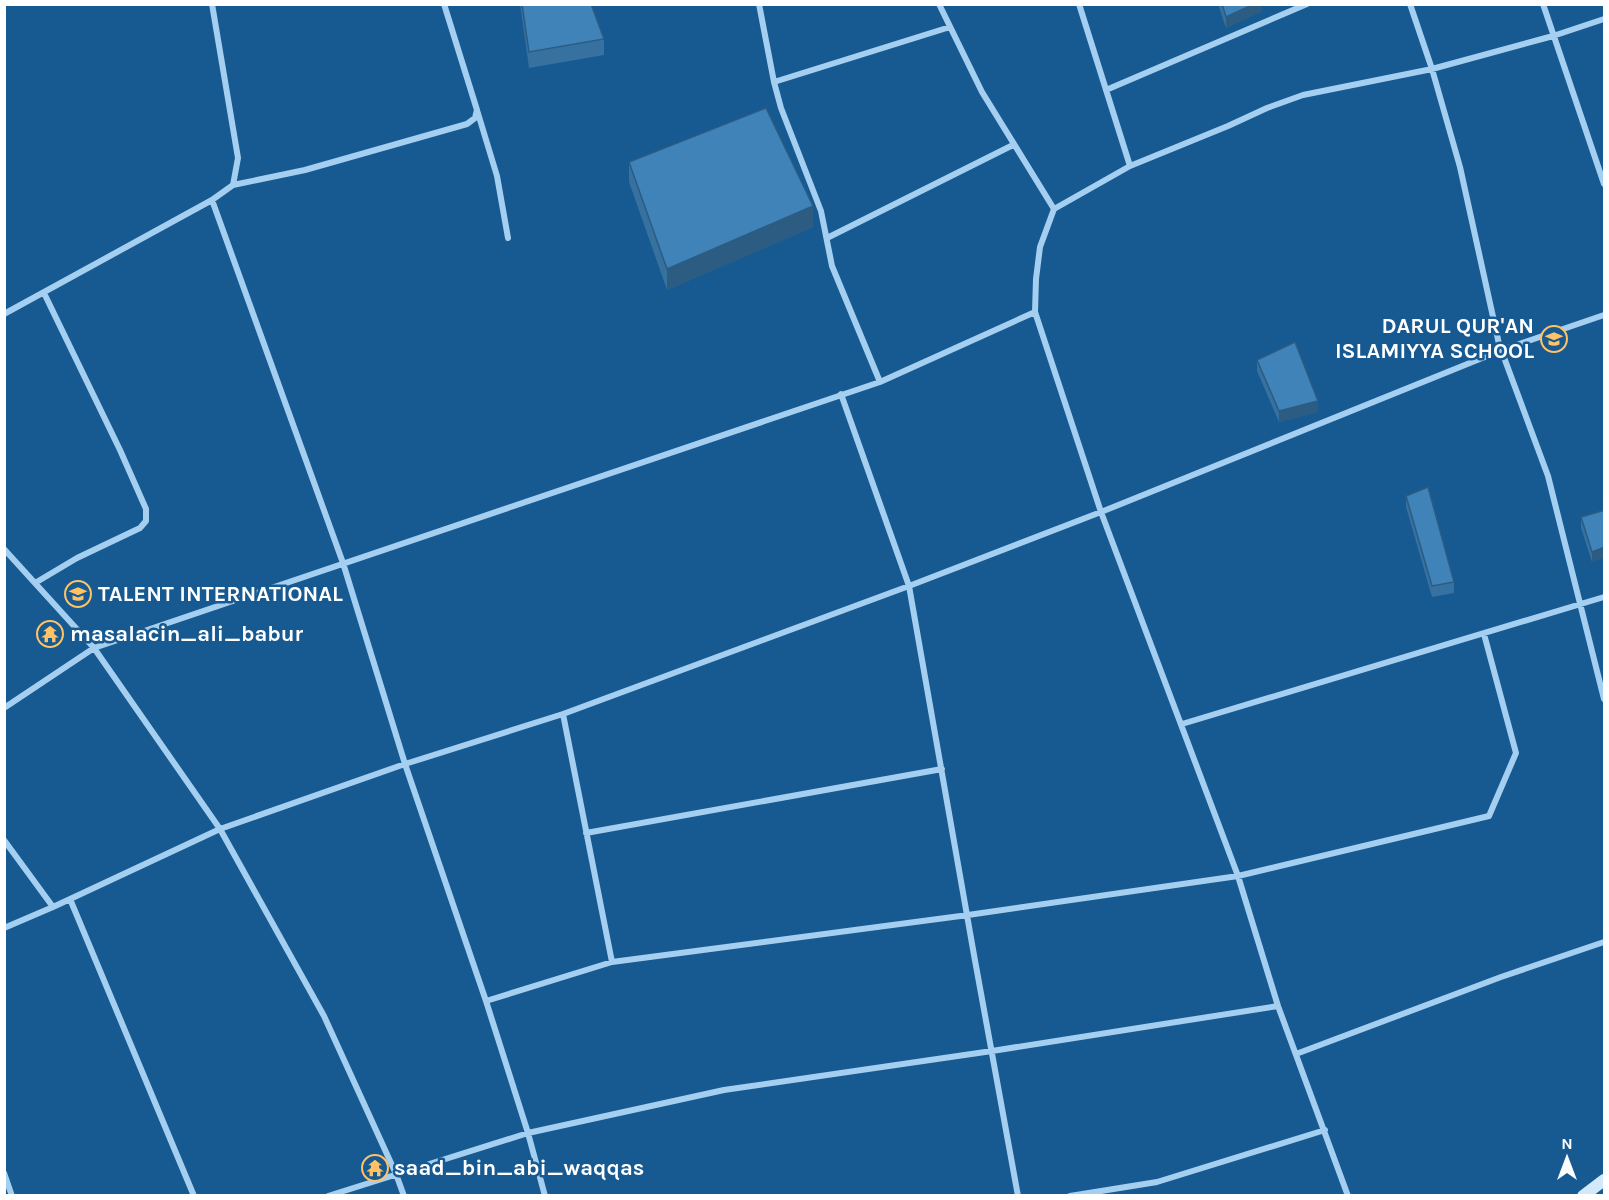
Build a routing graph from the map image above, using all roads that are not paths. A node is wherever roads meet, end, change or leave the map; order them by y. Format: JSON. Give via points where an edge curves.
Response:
{"nodes":[{"id":1,"x":212,"y":4,"type":"edge"},
{"id":2,"x":444,"y":4,"type":"edge"},
{"id":3,"x":759,"y":4,"type":"edge"},
{"id":4,"x":939,"y":4,"type":"edge"},
{"id":5,"x":1079,"y":4,"type":"edge"},
{"id":6,"x":1307,"y":4,"type":"edge"},
{"id":7,"x":1410,"y":4,"type":"edge"},
{"id":8,"x":1543,"y":4,"type":"edge"},
{"id":9,"x":1605,"y":19,"type":"edge"},
{"id":10,"x":950,"y":27,"type":"junction"},
{"id":11,"x":1553,"y":36,"type":"junction"},
{"id":12,"x":1432,"y":69,"type":"junction"},
{"id":13,"x":774,"y":82,"type":"junction"},
{"id":14,"x":1106,"y":90,"type":"junction"},
{"id":15,"x":477,"y":110,"type":"junction"},
{"id":16,"x":1013,"y":145,"type":"junction"},
{"id":17,"x":1130,"y":166,"type":"junction"},
{"id":18,"x":1605,"y":184,"type":"edge"},
{"id":19,"x":233,"y":185,"type":"junction"},
{"id":20,"x":212,"y":200,"type":"junction"},
{"id":21,"x":1054,"y":209,"type":"junction"},
{"id":22,"x":508,"y":238,"type":"dead end"},
{"id":23,"x":827,"y":238,"type":"junction"},
{"id":24,"x":44,"y":292,"type":"junction"},
{"id":25,"x":1035,"y":312,"type":"junction"},
{"id":26,"x":4,"y":314,"type":"edge"},
{"id":27,"x":1605,"y":315,"type":"edge"},
{"id":28,"x":1502,"y":350,"type":"junction"},
{"id":29,"x":880,"y":382,"type":"junction"},
{"id":30,"x":841,"y":394,"type":"junction"},
{"id":31,"x":1101,"y":512,"type":"junction"},
{"id":32,"x":4,"y":549,"type":"edge"},
{"id":33,"x":343,"y":563,"type":"junction"},
{"id":34,"x":35,"y":583,"type":"junction"},
{"id":35,"x":909,"y":586,"type":"junction"},
{"id":36,"x":1605,"y":597,"type":"edge"},
{"id":37,"x":1580,"y":603,"type":"junction"},
{"id":38,"x":1484,"y":634,"type":"junction"},
{"id":39,"x":94,"y":648,"type":"junction"},
{"id":40,"x":1605,"y":699,"type":"edge"},
{"id":41,"x":4,"y":708,"type":"edge"},
{"id":42,"x":562,"y":714,"type":"junction"},
{"id":43,"x":1182,"y":724,"type":"junction"},
{"id":44,"x":405,"y":764,"type":"junction"},
{"id":45,"x":942,"y":769,"type":"junction"},
{"id":46,"x":220,"y":829,"type":"junction"},
{"id":47,"x":586,"y":833,"type":"junction"},
{"id":48,"x":4,"y":840,"type":"edge"},
{"id":49,"x":1238,"y":876,"type":"junction"},
{"id":50,"x":70,"y":899,"type":"junction"},
{"id":51,"x":53,"y":907,"type":"junction"},
{"id":52,"x":968,"y":915,"type":"junction"},
{"id":53,"x":4,"y":928,"type":"edge"},
{"id":54,"x":1605,"y":942,"type":"edge"},
{"id":55,"x":612,"y":962,"type":"junction"},
{"id":56,"x":486,"y":1001,"type":"junction"},
{"id":57,"x":1278,"y":1005,"type":"junction"},
{"id":58,"x":992,"y":1051,"type":"junction"},
{"id":59,"x":1296,"y":1054,"type":"junction"},
{"id":60,"x":1325,"y":1130,"type":"junction"},
{"id":61,"x":528,"y":1133,"type":"junction"},
{"id":62,"x":4,"y":1173,"type":"edge"},
{"id":63,"x":396,"y":1174,"type":"junction"},
{"id":64,"x":1605,"y":1180,"type":"edge"},
{"id":65,"x":12,"y":1196,"type":"edge"},
{"id":66,"x":194,"y":1196,"type":"edge"},
{"id":67,"x":328,"y":1196,"type":"edge"},
{"id":68,"x":404,"y":1196,"type":"edge"},
{"id":69,"x":545,"y":1196,"type":"edge"},
{"id":70,"x":1018,"y":1196,"type":"edge"},
{"id":71,"x":1070,"y":1196,"type":"edge"},
{"id":72,"x":1348,"y":1196,"type":"edge"},
{"id":73,"x":1583,"y":1196,"type":"edge"}],
"edges":[{"from":1,"to":19,"type":"street","via":[[238,158]]},
{"from":2,"to":15,"type":"street"},
{"from":3,"to":13,"type":"street"},
{"from":4,"to":10,"type":"street"},
{"from":5,"to":14,"type":"street"},
{"from":6,"to":14,"type":"street"},
{"from":7,"to":12,"type":"street"},
{"from":8,"to":11,"type":"street"},
{"from":9,"to":11,"type":"street"},
{"from":10,"to":13,"type":"street"},
{"from":10,"to":16,"type":"street"},
{"from":11,"to":12,"type":"street"},
{"from":11,"to":18,"type":"street"},
{"from":12,"to":17,"type":"street","via":[[1303,95]]},
{"from":12,"to":28,"type":"street","via":[[1460,167]]},
{"from":13,"to":23,"type":"street"},
{"from":14,"to":17,"type":"street"},
{"from":15,"to":19,"type":"street","via":[[475,118],[467,124],[305,170]]},
{"from":15,"to":22,"type":"street","via":[[497,176]]},
{"from":16,"to":21,"type":"street"},
{"from":16,"to":23,"type":"street"},
{"from":17,"to":21,"type":"street"},
{"from":19,"to":20,"type":"street"},
{"from":20,"to":24,"type":"street"},
{"from":20,"to":33,"type":"street"},
{"from":21,"to":25,"type":"street","via":[[1040,247]]},
{"from":23,"to":29,"type":"street","via":[[832,266]]},
{"from":24,"to":26,"type":"street"},
{"from":24,"to":34,"type":"street","via":[[120,450],[146,509],[146,521],[140,528]]},
{"from":25,"to":29,"type":"street"},
{"from":25,"to":31,"type":"street"},
{"from":27,"to":28,"type":"street"},
{"from":28,"to":31,"type":"street"},
{"from":28,"to":37,"type":"street","via":[[1548,476]]},
{"from":29,"to":30,"type":"street"},
{"from":30,"to":33,"type":"street"},
{"from":30,"to":35,"type":"street"},
{"from":31,"to":35,"type":"street"},
{"from":31,"to":43,"type":"street"},
{"from":32,"to":34,"type":"street"},
{"from":33,"to":39,"type":"street"},
{"from":33,"to":44,"type":"street"},
{"from":34,"to":39,"type":"street"},
{"from":35,"to":42,"type":"street"},
{"from":35,"to":45,"type":"street"},
{"from":36,"to":37,"type":"street"},
{"from":37,"to":38,"type":"street"},
{"from":37,"to":40,"type":"street"},
{"from":38,"to":43,"type":"street"},
{"from":38,"to":49,"type":"street","via":[[1516,753],[1489,816]]},
{"from":39,"to":41,"type":"street"},
{"from":39,"to":46,"type":"street"},
{"from":42,"to":44,"type":"street"},
{"from":42,"to":47,"type":"street"},
{"from":43,"to":49,"type":"street"},
{"from":44,"to":46,"type":"street"},
{"from":44,"to":56,"type":"street"},
{"from":45,"to":47,"type":"street"},
{"from":45,"to":52,"type":"street"},
{"from":46,"to":50,"type":"street"},
{"from":46,"to":63,"type":"street","via":[[324,1017]]},
{"from":47,"to":55,"type":"street"},
{"from":48,"to":51,"type":"street"},
{"from":49,"to":52,"type":"street"},
{"from":49,"to":57,"type":"street"},
{"from":50,"to":51,"type":"street"},
{"from":50,"to":66,"type":"street"},
{"from":51,"to":53,"type":"street"},
{"from":52,"to":55,"type":"street"},
{"from":52,"to":58,"type":"street"},
{"from":54,"to":59,"type":"street"},
{"from":55,"to":56,"type":"street"},
{"from":56,"to":61,"type":"street"},
{"from":57,"to":58,"type":"street"},
{"from":57,"to":59,"type":"street"},
{"from":58,"to":61,"type":"street","via":[[724,1090]]},
{"from":58,"to":70,"type":"street"},
{"from":59,"to":60,"type":"street"},
{"from":60,"to":71,"type":"street","via":[[1157,1182]]},
{"from":60,"to":72,"type":"street"},
{"from":61,"to":63,"type":"street"},
{"from":61,"to":69,"type":"street"},
{"from":62,"to":65,"type":"street"},
{"from":63,"to":67,"type":"street"},
{"from":63,"to":68,"type":"street"},
{"from":64,"to":73,"type":"street"}]}
